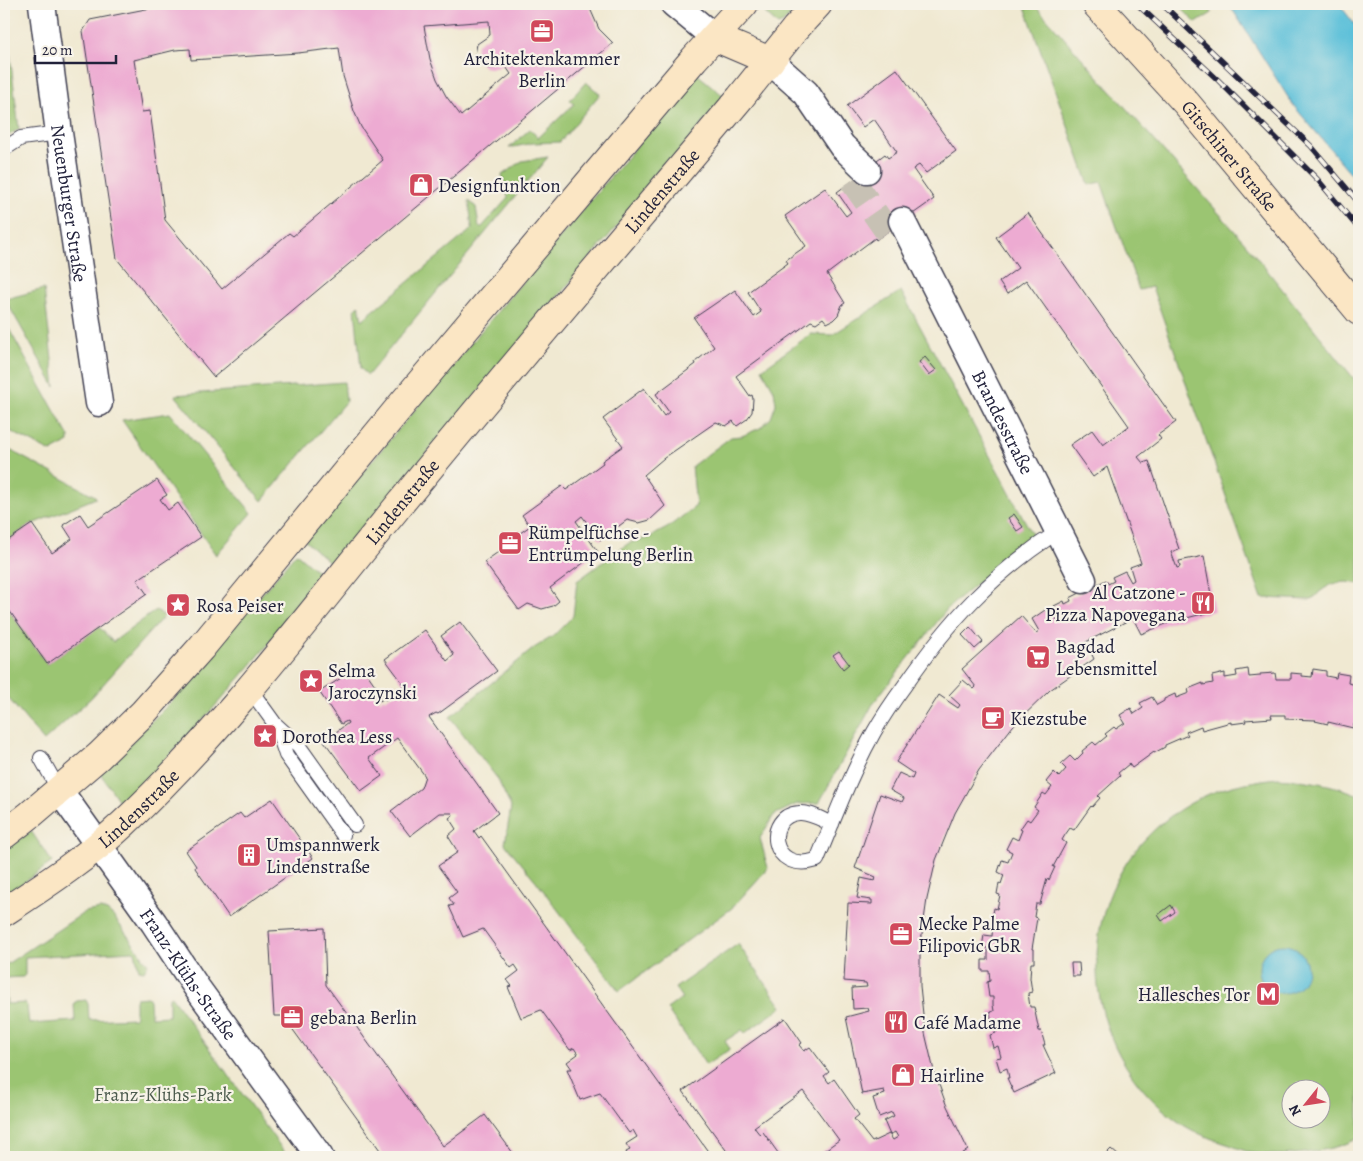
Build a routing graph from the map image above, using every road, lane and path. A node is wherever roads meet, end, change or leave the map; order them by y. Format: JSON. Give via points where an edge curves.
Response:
{"nodes":[{"id":1,"x":42,"y":4,"type":"edge"},
{"id":2,"x":674,"y":4,"type":"edge"},
{"id":3,"x":818,"y":4,"type":"edge"},
{"id":4,"x":1096,"y":4,"type":"edge"},
{"id":5,"x":736,"y":7,"type":"edge"},
{"id":6,"x":714,"y":37,"type":"junction"},
{"id":7,"x":770,"y":60,"type":"junction"},
{"id":8,"x":59,"y":133,"type":"junction"},
{"id":9,"x":4,"y":149,"type":"edge"},
{"id":10,"x":859,"y":175,"type":"tunnel mouth"},
{"id":11,"x":895,"y":226,"type":"tunnel mouth"},
{"id":12,"x":1359,"y":311,"type":"edge"},
{"id":13,"x":99,"y":403,"type":"dead end"},
{"id":14,"x":1059,"y":531,"type":"junction"},
{"id":15,"x":1083,"y":580,"type":"dead end"},
{"id":16,"x":249,"y":688,"type":"junction"},
{"id":17,"x":275,"y":724,"type":"junction"},
{"id":18,"x":41,"y":758,"type":"dead end"},
{"id":19,"x":59,"y":790,"type":"junction"},
{"id":20,"x":355,"y":824,"type":"dead end"},
{"id":21,"x":832,"y":824,"type":"dead end"},
{"id":22,"x":4,"y":835,"type":"edge"},
{"id":23,"x":343,"y":835,"type":"dead end"},
{"id":24,"x":97,"y":845,"type":"junction"},
{"id":25,"x":4,"y":912,"type":"edge"},
{"id":26,"x":320,"y":1157,"type":"edge"}],
"edges":[{"from":1,"to":8,"type":"street","name":"Neuenburger Straße"},
{"from":2,"to":6,"type":"street"},
{"from":3,"to":7,"type":"main road","name":"Lindenstraße"},
{"from":4,"to":12,"type":"main road","name":"Gitschiner Straße","via":[[1187,104]]},
{"from":5,"to":6,"type":"main road"},
{"from":5,"to":7,"type":"main road"},
{"from":6,"to":7,"type":"main road"},
{"from":6,"to":19,"type":"main road","via":[[416,388],[201,648],[143,713]]},
{"from":7,"to":10,"type":"street","via":[[806,93]]},
{"from":7,"to":16,"type":"main road","name":"Lindenstraße"},
{"from":8,"to":9,"type":"lane","via":[[21,138]]},
{"from":8,"to":13,"type":"street","name":"Neuenburger Straße"},
{"from":11,"to":14,"type":"street","name":"Brandesstraße","via":[[924,265]]},
{"from":14,"to":15,"type":"street","name":"Brandesstraße"},
{"from":14,"to":21,"type":"lane","via":[[1003,571],[964,608],[923,658],[874,732]]},
{"from":16,"to":17,"type":"lane"},
{"from":16,"to":24,"type":"main road","name":"Lindenstraße","via":[[189,758]]},
{"from":17,"to":20,"type":"lane","via":[[298,745]]},
{"from":17,"to":23,"type":"lane","via":[[286,755]]},
{"from":18,"to":19,"type":"lane"},
{"from":19,"to":22,"type":"main road"},
{"from":19,"to":24,"type":"street","name":"Franz-Klühs-Straße"},
{"from":24,"to":25,"type":"main road","name":"Lindenstraße"},
{"from":24,"to":26,"type":"street","name":"Franz-Klühs-Straße","via":[[196,988]]}]}
